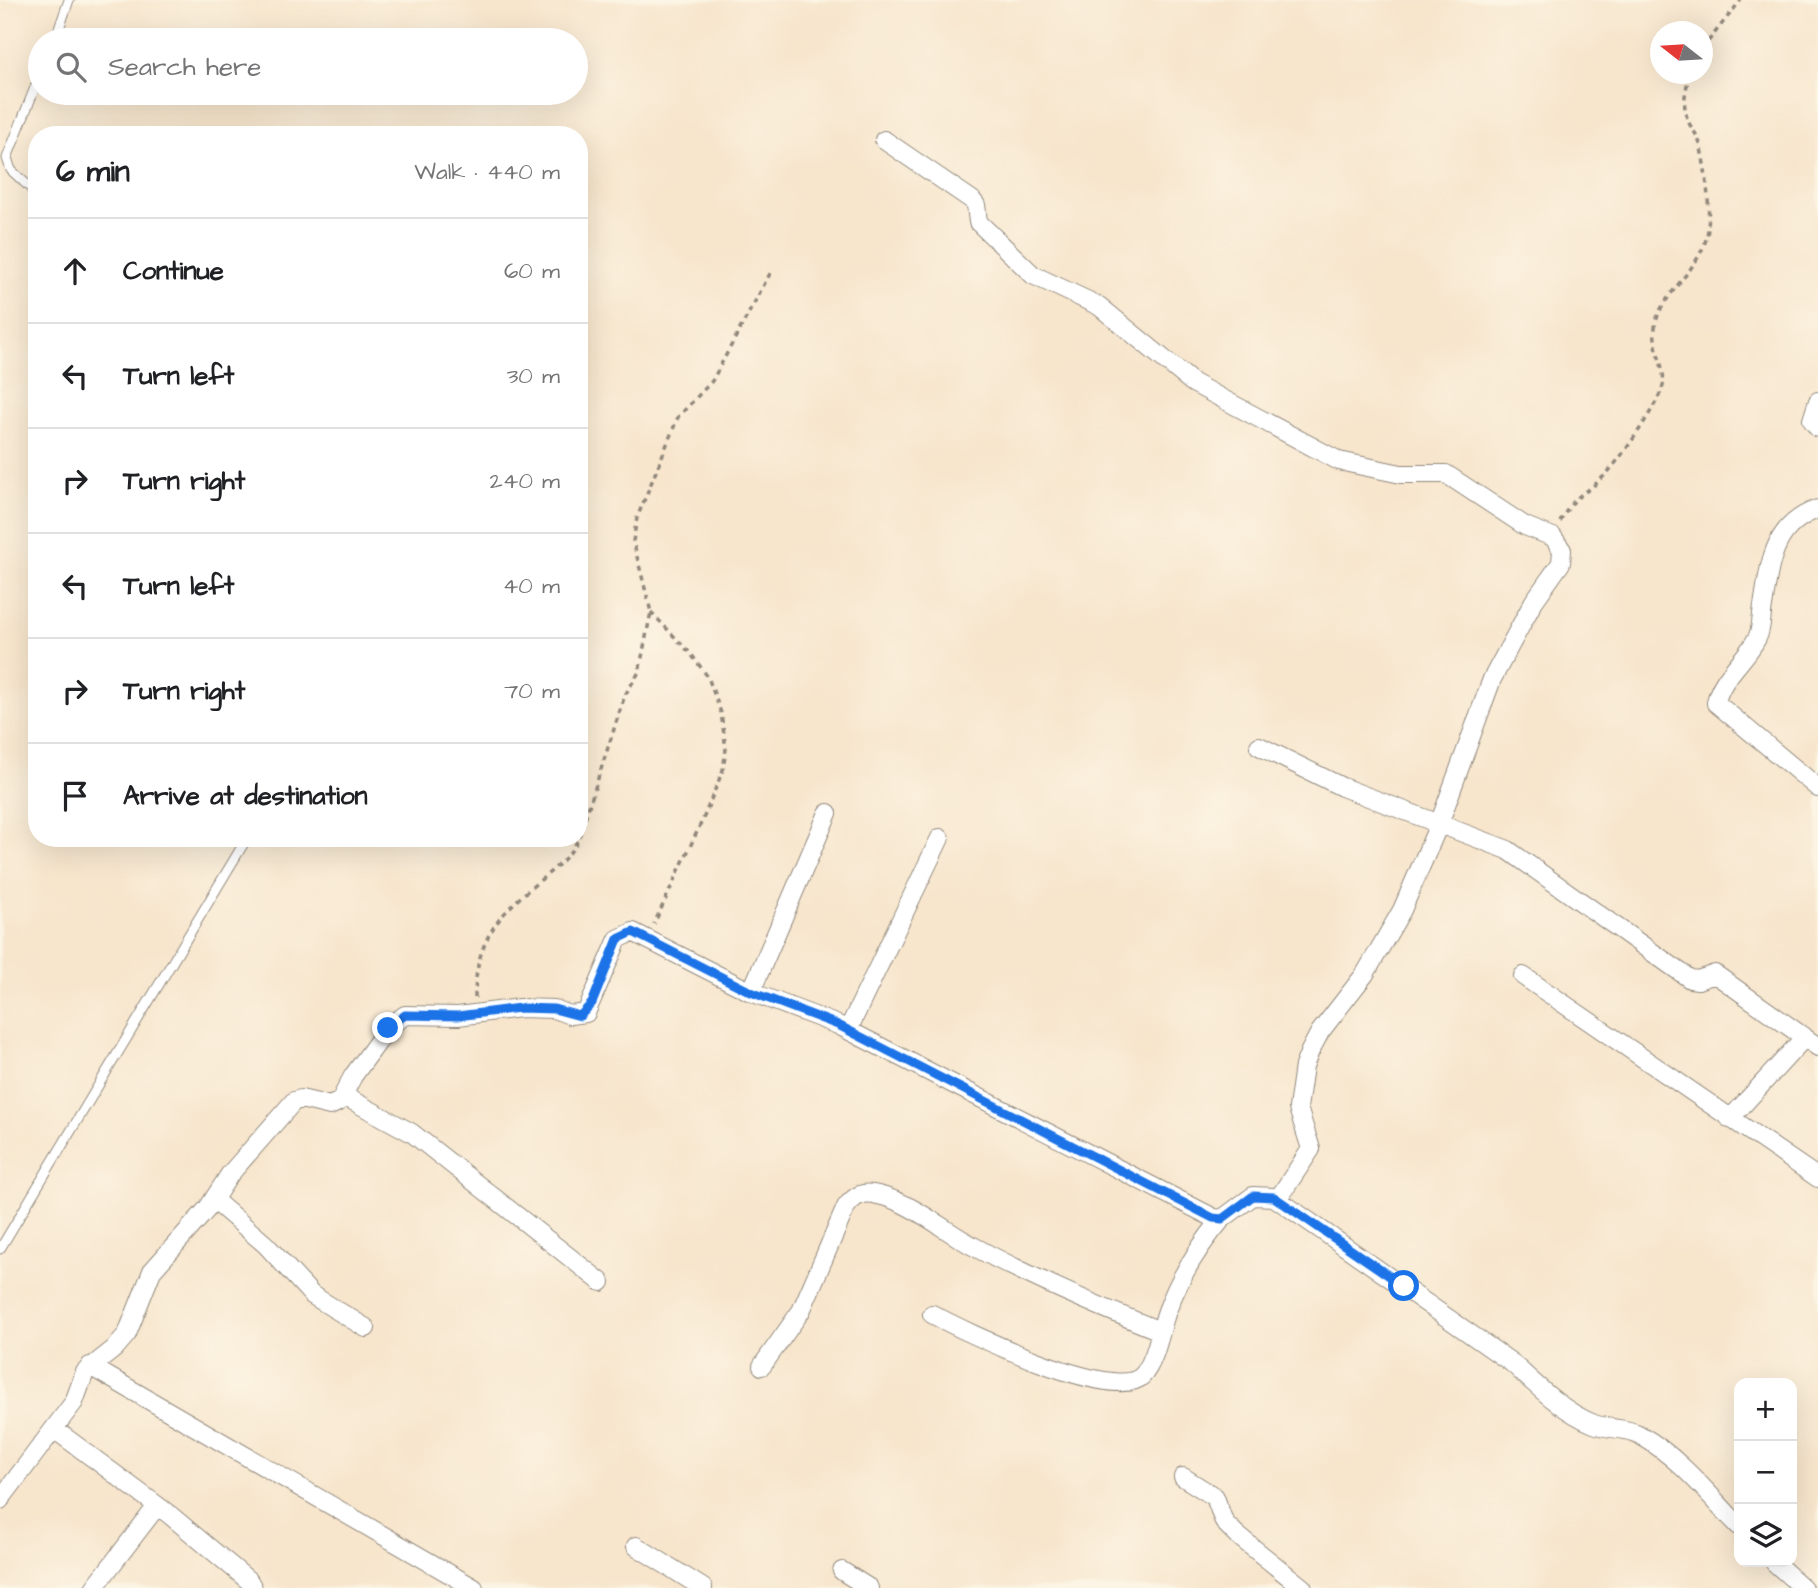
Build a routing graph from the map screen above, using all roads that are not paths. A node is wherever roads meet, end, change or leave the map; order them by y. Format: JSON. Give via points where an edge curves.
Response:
{"nodes":[{"id":1,"x":69,"y":0,"type":"edge"},
{"id":2,"x":59,"y":28,"type":"edge"},
{"id":3,"x":28,"y":105,"type":"edge"},
{"id":4,"x":884,"y":139,"type":"dead end"},
{"id":5,"x":28,"y":185,"type":"edge"},
{"id":6,"x":1818,"y":401,"type":"edge"},
{"id":7,"x":1818,"y":428,"type":"edge"},
{"id":8,"x":1818,"y":509,"type":"edge"},
{"id":9,"x":1259,"y":746,"type":"dead end"},
{"id":10,"x":1818,"y":788,"type":"edge"},
{"id":11,"x":828,"y":813,"type":"dead end"},
{"id":12,"x":1439,"y":824,"type":"junction"},
{"id":13,"x":940,"y":838,"type":"dead end"},
{"id":14,"x":242,"y":847,"type":"edge"},
{"id":15,"x":1523,"y":976,"type":"dead end"},
{"id":16,"x":751,"y":992,"type":"junction"},
{"id":17,"x":848,"y":1030,"type":"junction"},
{"id":18,"x":1811,"y":1042,"type":"edge"},
{"id":19,"x":344,"y":1096,"type":"junction"},
{"id":20,"x":1730,"y":1119,"type":"junction"},
{"id":21,"x":1818,"y":1178,"type":"edge"},
{"id":22,"x":1278,"y":1199,"type":"junction"},
{"id":23,"x":214,"y":1200,"type":"junction"},
{"id":24,"x":1222,"y":1219,"type":"junction"},
{"id":25,"x":0,"y":1249,"type":"edge"},
{"id":26,"x":601,"y":1282,"type":"dead end"},
{"id":27,"x":932,"y":1314,"type":"dead end"},
{"id":28,"x":366,"y":1328,"type":"dead end"},
{"id":29,"x":1160,"y":1331,"type":"junction"},
{"id":30,"x":90,"y":1366,"type":"junction"},
{"id":31,"x":762,"y":1366,"type":"dead end"},
{"id":32,"x":54,"y":1429,"type":"junction"},
{"id":33,"x":1183,"y":1477,"type":"dead end"},
{"id":34,"x":0,"y":1500,"type":"edge"},
{"id":35,"x":157,"y":1506,"type":"junction"},
{"id":36,"x":1734,"y":1521,"type":"edge"},
{"id":37,"x":636,"y":1546,"type":"dead end"},
{"id":38,"x":1780,"y":1567,"type":"edge"},
{"id":39,"x":842,"y":1571,"type":"dead end"},
{"id":40,"x":1295,"y":1585,"type":"edge"},
{"id":41,"x":94,"y":1588,"type":"edge"},
{"id":42,"x":253,"y":1588,"type":"edge"},
{"id":43,"x":474,"y":1588,"type":"edge"},
{"id":44,"x":703,"y":1588,"type":"edge"},
{"id":45,"x":869,"y":1588,"type":"edge"},
{"id":46,"x":1803,"y":1588,"type":"edge"}],
"edges":[{"from":1,"to":2,"type":"lane"},
{"from":3,"to":5,"type":"lane","via":[[7,158]]},
{"from":4,"to":12,"type":"street","via":[[972,200],[978,222],[1033,275],[1099,306],[1193,383],[1339,461],[1401,474],[1446,474],[1525,526],[1553,537],[1562,550],[1561,564],[1534,601],[1492,679]]},
{"from":6,"to":7,"type":"street","via":[[1812,420]]},
{"from":8,"to":10,"type":"street","via":[[1796,519],[1771,553],[1759,632],[1716,703]]},
{"from":9,"to":12,"type":"street","via":[[1342,787]]},
{"from":11,"to":16,"type":"street"},
{"from":12,"to":18,"type":"street","via":[[1508,850],[1690,979],[1715,974]]},
{"from":12,"to":22,"type":"street","via":[[1387,937],[1310,1052],[1298,1108],[1311,1149]]},
{"from":13,"to":17,"type":"street"},
{"from":14,"to":25,"type":"lane"},
{"from":15,"to":20,"type":"street"},
{"from":16,"to":17,"type":"street"},
{"from":16,"to":19,"type":"street","via":[[633,932],[618,939],[592,1003],[580,1016],[531,1008],[398,1018],[353,1076]]},
{"from":17,"to":24,"type":"street"},
{"from":18,"to":20,"type":"street"},
{"from":19,"to":23,"type":"street","via":[[330,1106],[293,1101],[230,1174]]},
{"from":19,"to":26,"type":"street","via":[[412,1133]]},
{"from":20,"to":21,"type":"street"},
{"from":22,"to":24,"type":"street","via":[[1253,1196]]},
{"from":22,"to":36,"type":"street","via":[[1512,1363],[1582,1419],[1630,1431],[1657,1447]]},
{"from":23,"to":28,"type":"street","via":[[266,1245],[312,1295]]},
{"from":23,"to":30,"type":"street","via":[[148,1277],[135,1318],[121,1342]]},
{"from":24,"to":29,"type":"street","via":[[1192,1257]]},
{"from":27,"to":29,"type":"street","via":[[995,1346],[1076,1374],[1126,1383],[1135,1381],[1148,1367]]},
{"from":29,"to":31,"type":"street","via":[[974,1247],[892,1200],[865,1194],[846,1207],[801,1311]]},
{"from":30,"to":32,"type":"street","via":[[77,1397]]},
{"from":30,"to":43,"type":"street"},
{"from":32,"to":34,"type":"street"},
{"from":32,"to":35,"type":"street"},
{"from":33,"to":40,"type":"street","via":[[1215,1497],[1224,1522]]},
{"from":35,"to":41,"type":"street"},
{"from":35,"to":42,"type":"street"},
{"from":37,"to":44,"type":"street"},
{"from":38,"to":46,"type":"street"},
{"from":39,"to":45,"type":"street"}]}
